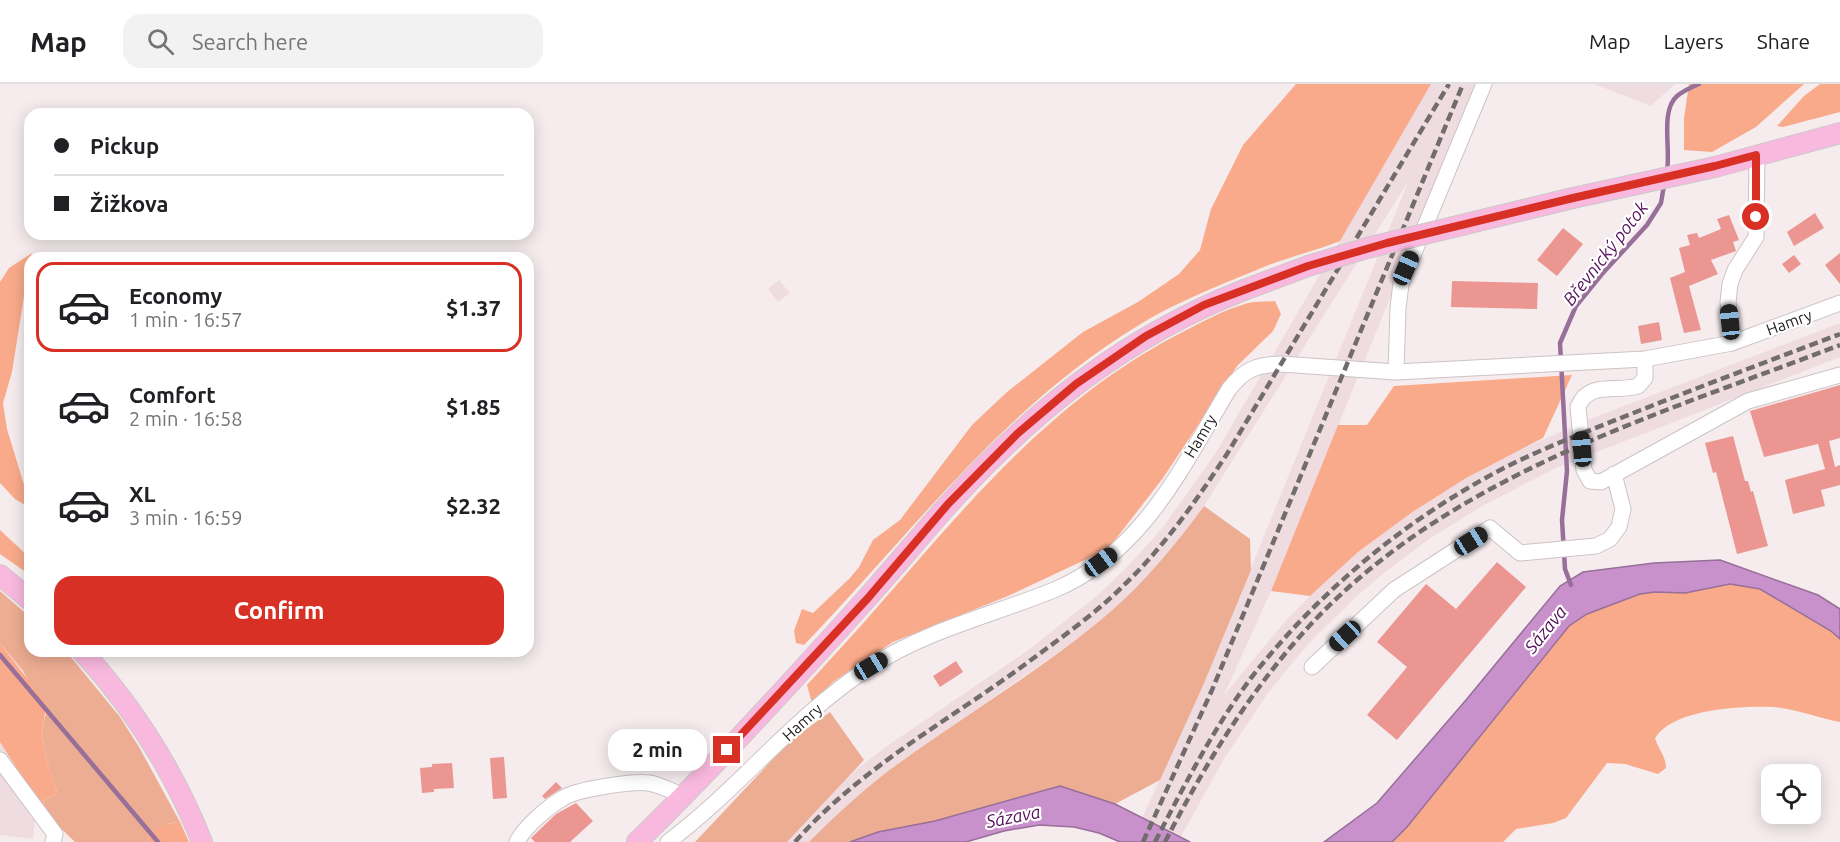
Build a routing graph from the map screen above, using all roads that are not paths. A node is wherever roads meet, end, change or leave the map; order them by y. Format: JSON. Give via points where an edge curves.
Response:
{"nodes":[{"id":1,"x":1484,"y":84,"type":"edge"},
{"id":2,"x":1840,"y":134,"type":"edge"},
{"id":3,"x":1756,"y":155,"type":"junction"},
{"id":4,"x":1840,"y":303,"type":"edge"},
{"id":5,"x":1732,"y":342,"type":"junction"},
{"id":6,"x":1645,"y":359,"type":"junction"},
{"id":7,"x":1396,"y":372,"type":"junction"},
{"id":8,"x":1840,"y":375,"type":"edge"},
{"id":9,"x":1614,"y":474,"type":"junction"},
{"id":10,"x":0,"y":575,"type":"edge"},
{"id":11,"x":24,"y":595,"type":"edge"},
{"id":12,"x":87,"y":657,"type":"edge"},
{"id":13,"x":1312,"y":667,"type":"dead end"},
{"id":14,"x":0,"y":760,"type":"edge"},
{"id":15,"x":684,"y":796,"type":"junction"},
{"id":16,"x":640,"y":841,"type":"edge"},
{"id":17,"x":53,"y":842,"type":"edge"},
{"id":18,"x":202,"y":842,"type":"edge"},
{"id":19,"x":517,"y":842,"type":"edge"},
{"id":20,"x":668,"y":842,"type":"edge"}],
"edges":[{"from":1,"to":7,"type":"street","via":[[1401,284]]},
{"from":2,"to":3,"type":"main road"},
{"from":3,"to":5,"type":"street","via":[[1756,237],[1730,284]]},
{"from":3,"to":15,"type":"main road","bridge":true,"via":[[1367,248],[1204,305],[1146,336],[1057,398],[1017,434],[948,504],[868,598]]},
{"from":4,"to":5,"type":"street","name":"Hamry"},
{"from":5,"to":6,"type":"street","name":"Hamry"},
{"from":6,"to":7,"type":"street","name":"Hamry"},
{"from":6,"to":9,"type":"street","via":[[1645,378],[1638,386],[1593,390],[1578,407],[1584,474],[1597,483]]},
{"from":7,"to":20,"type":"street","name":"Hamry","via":[[1281,364],[1264,365],[1240,375],[1164,498],[1116,552],[1055,590],[939,633],[871,666],[809,715]]},
{"from":8,"to":9,"type":"street","via":[[1748,401]]},
{"from":9,"to":13,"type":"street","via":[[1623,509],[1619,527],[1610,539],[1591,546],[1520,553],[1490,528],[1394,590]]},
{"from":10,"to":11,"type":"main road"},
{"from":12,"to":18,"type":"main road","via":[[154,746]]},
{"from":14,"to":17,"type":"street","via":[[54,834]]},
{"from":15,"to":16,"type":"main road"},
{"from":15,"to":19,"type":"street","via":[[639,783],[576,792],[564,797],[522,832]]}]}
